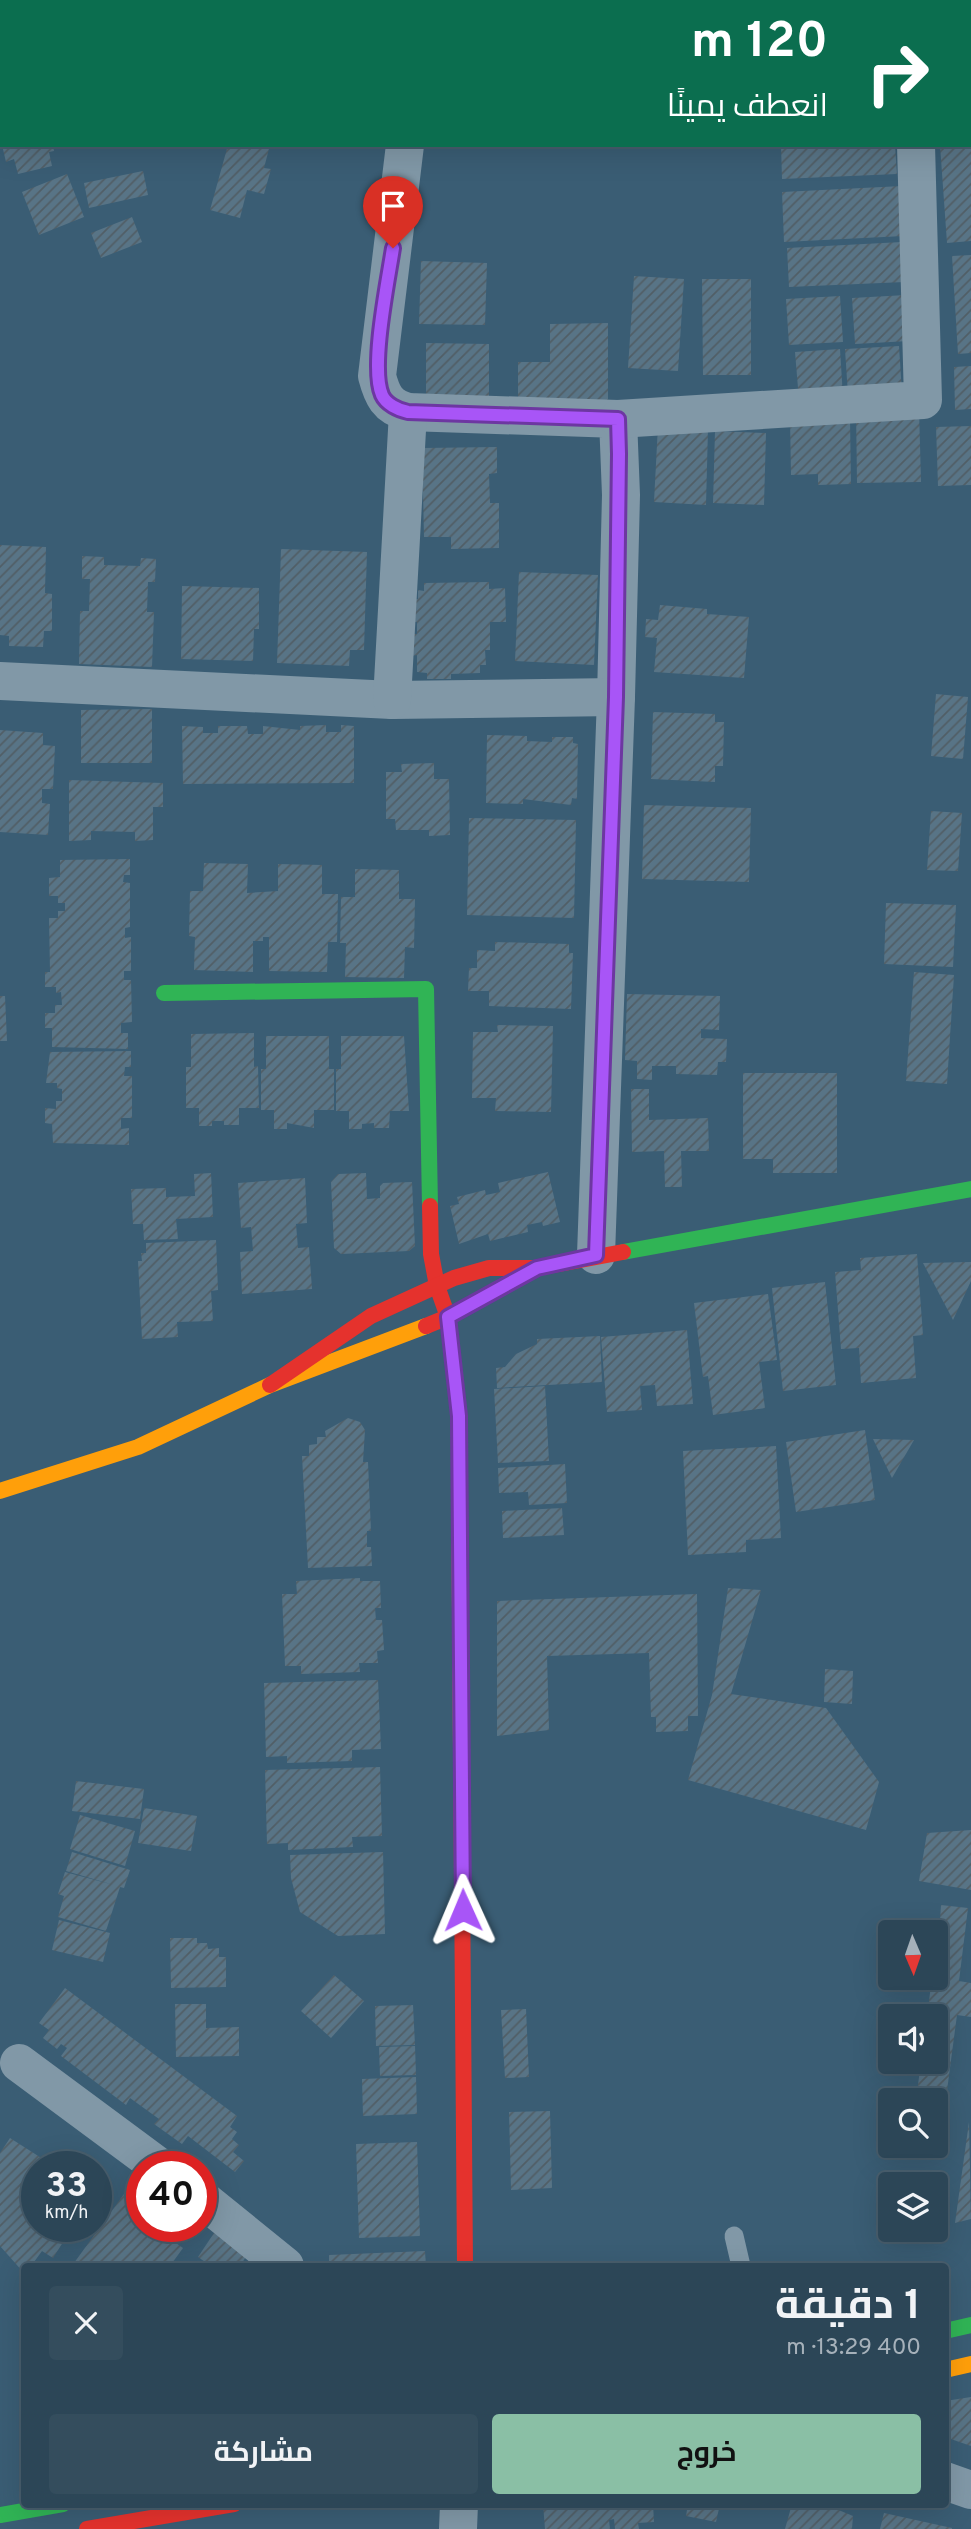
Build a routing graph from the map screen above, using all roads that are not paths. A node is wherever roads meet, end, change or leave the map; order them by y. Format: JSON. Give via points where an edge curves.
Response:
{"nodes":[{"id":1,"x":405,"y":147,"type":"edge"},
{"id":2,"x":916,"y":147,"type":"edge"},
{"id":3,"x":408,"y":412,"type":"junction"},
{"id":4,"x":618,"y":419,"type":"junction"},
{"id":5,"x":0,"y":681,"type":"edge"},
{"id":6,"x":616,"y":697,"type":"junction"},
{"id":7,"x":393,"y":700,"type":"junction"},
{"id":8,"x":164,"y":993,"type":"dead end"},
{"id":9,"x":971,"y":1173,"type":"edge"},
{"id":10,"x":971,"y":1189,"type":"edge"},
{"id":11,"x":596,"y":1255,"type":"junction"},
{"id":12,"x":537,"y":1268,"type":"junction"},
{"id":13,"x":437,"y":1286,"type":"junction"},
{"id":14,"x":448,"y":1317,"type":"junction"},
{"id":15,"x":271,"y":1385,"type":"junction"},
{"id":16,"x":0,"y":1491,"type":"edge"},
{"id":17,"x":19,"y":2063,"type":"dead end"},
{"id":18,"x":138,"y":2151,"type":"edge"},
{"id":19,"x":217,"y":2211,"type":"edge"},
{"id":20,"x":734,"y":2236,"type":"dead end"},
{"id":21,"x":281,"y":2263,"type":"edge"},
{"id":22,"x":466,"y":2263,"type":"edge"},
{"id":23,"x":740,"y":2263,"type":"edge"},
{"id":24,"x":971,"y":2325,"type":"edge"},
{"id":25,"x":949,"y":2330,"type":"edge"},
{"id":26,"x":971,"y":2364,"type":"edge"},
{"id":27,"x":949,"y":2369,"type":"edge"},
{"id":28,"x":949,"y":2482,"type":"edge"},
{"id":29,"x":971,"y":2490,"type":"edge"},
{"id":30,"x":40,"y":2508,"type":"edge"},
{"id":31,"x":210,"y":2508,"type":"edge"},
{"id":32,"x":459,"y":2508,"type":"edge"},
{"id":33,"x":0,"y":2515,"type":"edge"},
{"id":34,"x":87,"y":2529,"type":"edge"},
{"id":35,"x":458,"y":2529,"type":"edge"}],
"edges":[{"from":1,"to":3,"type":"street","via":[[377,376],[382,397]]},
{"from":2,"to":4,"type":"street","via":[[923,400]]},
{"from":3,"to":4,"type":"street"},
{"from":3,"to":7,"type":"street"},
{"from":4,"to":6,"type":"street","via":[[621,495]]},
{"from":5,"to":7,"type":"street"},
{"from":6,"to":7,"type":"street"},
{"from":6,"to":11,"type":"street"},
{"from":8,"to":13,"type":"street","via":[[426,989],[431,1254]]},
{"from":9,"to":10,"type":"street"},
{"from":10,"to":11,"type":"street"},
{"from":11,"to":12,"type":"street"},
{"from":12,"to":13,"type":"street","via":[[485,1268]]},
{"from":12,"to":14,"type":"street"},
{"from":13,"to":14,"type":"street"},
{"from":13,"to":15,"type":"street","via":[[399,1299],[322,1345]]},
{"from":14,"to":15,"type":"street"},
{"from":14,"to":22,"type":"street","via":[[459,1416]]},
{"from":15,"to":16,"type":"street","via":[[138,1447]]},
{"from":17,"to":18,"type":"street"},
{"from":19,"to":21,"type":"street"},
{"from":20,"to":23,"type":"lane"},
{"from":24,"to":25,"type":"street"},
{"from":26,"to":27,"type":"street"},
{"from":28,"to":29,"type":"street"},
{"from":30,"to":33,"type":"street"},
{"from":31,"to":34,"type":"street"},
{"from":32,"to":35,"type":"street"}]}
